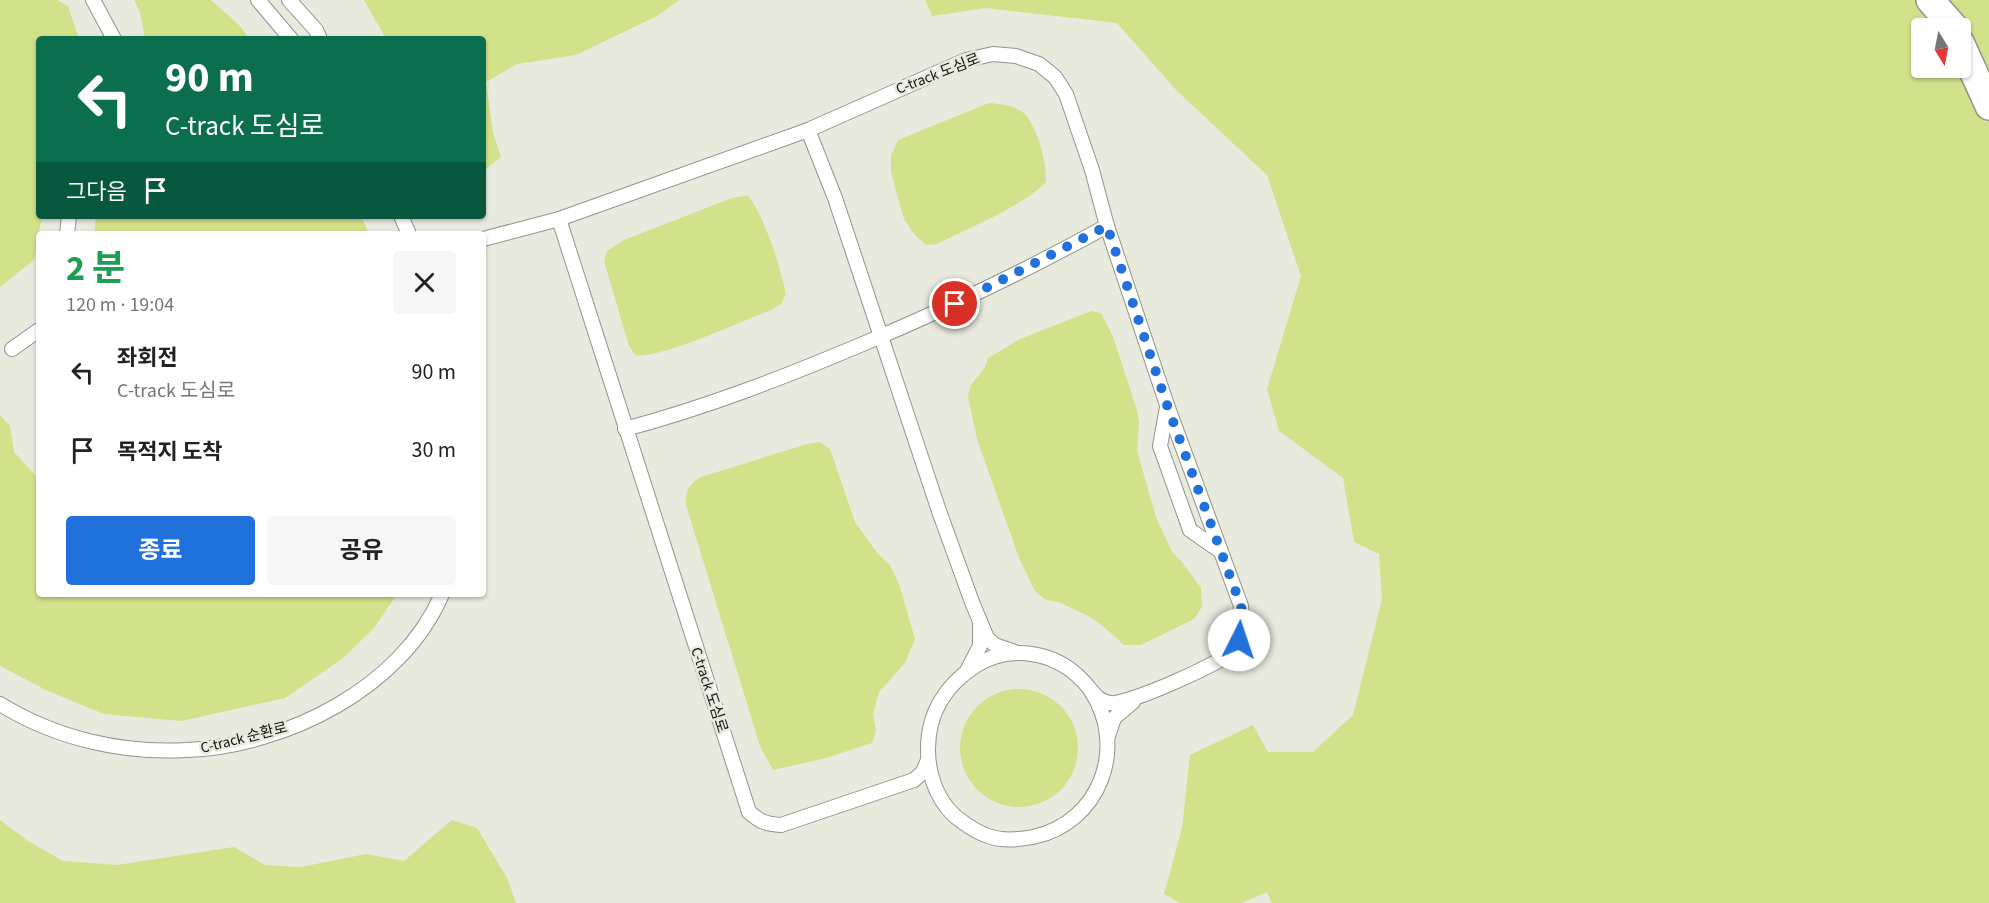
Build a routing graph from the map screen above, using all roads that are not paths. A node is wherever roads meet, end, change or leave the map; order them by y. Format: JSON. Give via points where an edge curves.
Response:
{"nodes":[{"id":1,"x":93,"y":0,"type":"edge"},
{"id":2,"x":258,"y":0,"type":"edge"},
{"id":3,"x":289,"y":0,"type":"edge"},
{"id":4,"x":1930,"y":0,"type":"edge"},
{"id":5,"x":1946,"y":18,"type":"edge"},
{"id":6,"x":112,"y":36,"type":"edge"},
{"id":7,"x":288,"y":36,"type":"edge"},
{"id":8,"x":319,"y":36,"type":"edge"},
{"id":9,"x":1971,"y":66,"type":"edge"},
{"id":10,"x":1989,"y":106,"type":"edge"},
{"id":11,"x":808,"y":130,"type":"junction"},
{"id":12,"x":559,"y":219,"type":"junction"},
{"id":13,"x":1107,"y":226,"type":"junction"},
{"id":14,"x":486,"y":238,"type":"edge"},
{"id":15,"x":36,"y":332,"type":"edge"},
{"id":16,"x":881,"y":336,"type":"junction"},
{"id":17,"x":12,"y":349,"type":"dead end"},
{"id":18,"x":1167,"y":405,"type":"junction"},
{"id":19,"x":625,"y":429,"type":"junction"},
{"id":20,"x":1220,"y":551,"type":"junction"},
{"id":21,"x":440,"y":597,"type":"edge"},
{"id":22,"x":979,"y":621,"type":"junction"},
{"id":23,"x":1023,"y":653,"type":"junction"},
{"id":24,"x":965,"y":673,"type":"junction"},
{"id":25,"x":1091,"y":691,"type":"junction"},
{"id":26,"x":1140,"y":698,"type":"junction"},
{"id":27,"x":0,"y":704,"type":"edge"},
{"id":28,"x":1108,"y":737,"type":"junction"},
{"id":29,"x":928,"y":760,"type":"junction"},
{"id":30,"x":886,"y":791,"type":"junction"},
{"id":31,"x":937,"y":792,"type":"junction"}],
"edges":[{"from":1,"to":6,"type":"lane"},
{"from":2,"to":7,"type":"lane"},
{"from":3,"to":8,"type":"lane"},
{"from":4,"to":5,"type":"street"},
{"from":9,"to":10,"type":"street"},
{"from":11,"to":12,"type":"lane","name":"C-track 도심로"},
{"from":11,"to":13,"type":"lane","name":"C-track 도심로","via":[[966,60],[993,54],[1016,56],[1039,64],[1055,76],[1066,94]]},
{"from":11,"to":16,"type":"lane","via":[[833,191]]},
{"from":12,"to":14,"type":"lane","name":"C-track 도심로"},
{"from":12,"to":19,"type":"lane","name":"C-track 도심로"},
{"from":13,"to":16,"type":"lane","via":[[955,304]]},
{"from":13,"to":18,"type":"lane","name":"C-track 도심로"},
{"from":15,"to":17,"type":"lane"},
{"from":16,"to":19,"type":"lane","via":[[784,377]]},
{"from":16,"to":22,"type":"lane"},
{"from":18,"to":20,"type":"lane","name":"C-track 도심로"},
{"from":18,"to":20,"type":"lane","name":"C-track 도심로","via":[[1160,447],[1190,530]]},
{"from":19,"to":30,"type":"lane","name":"C-track 도심로","via":[[749,812],[757,820],[781,825]]},
{"from":20,"to":26,"type":"lane","name":"C-track 도심로","via":[[1241,606],[1242,631],[1236,648],[1221,660]]},
{"from":21,"to":27,"type":"lane","name":"C-track 순환로","via":[[417,638],[399,659],[359,692],[319,716],[239,742],[188,750],[110,746],[60,732]]},
{"from":22,"to":23,"type":"lane","via":[[995,645]]},
{"from":22,"to":24,"type":"lane","via":[[980,646]]},
{"from":23,"to":24,"type":"lane","via":[[988,658]]},
{"from":23,"to":25,"type":"lane","via":[[1057,661]]},
{"from":24,"to":29,"type":"lane","via":[[933,713]]},
{"from":25,"to":26,"type":"lane","via":[[1113,704]]},
{"from":25,"to":28,"type":"lane","via":[[1103,714]]},
{"from":26,"to":28,"type":"lane","via":[[1114,718]]},
{"from":28,"to":31,"type":"lane","via":[[1104,772],[1088,804],[1075,817],[1044,834],[1004,839],[987,836],[956,818]]},
{"from":29,"to":30,"type":"lane","via":[[914,780]]},
{"from":29,"to":31,"type":"lane"},
{"from":30,"to":31,"type":"lane","via":[[907,786]]}]}
